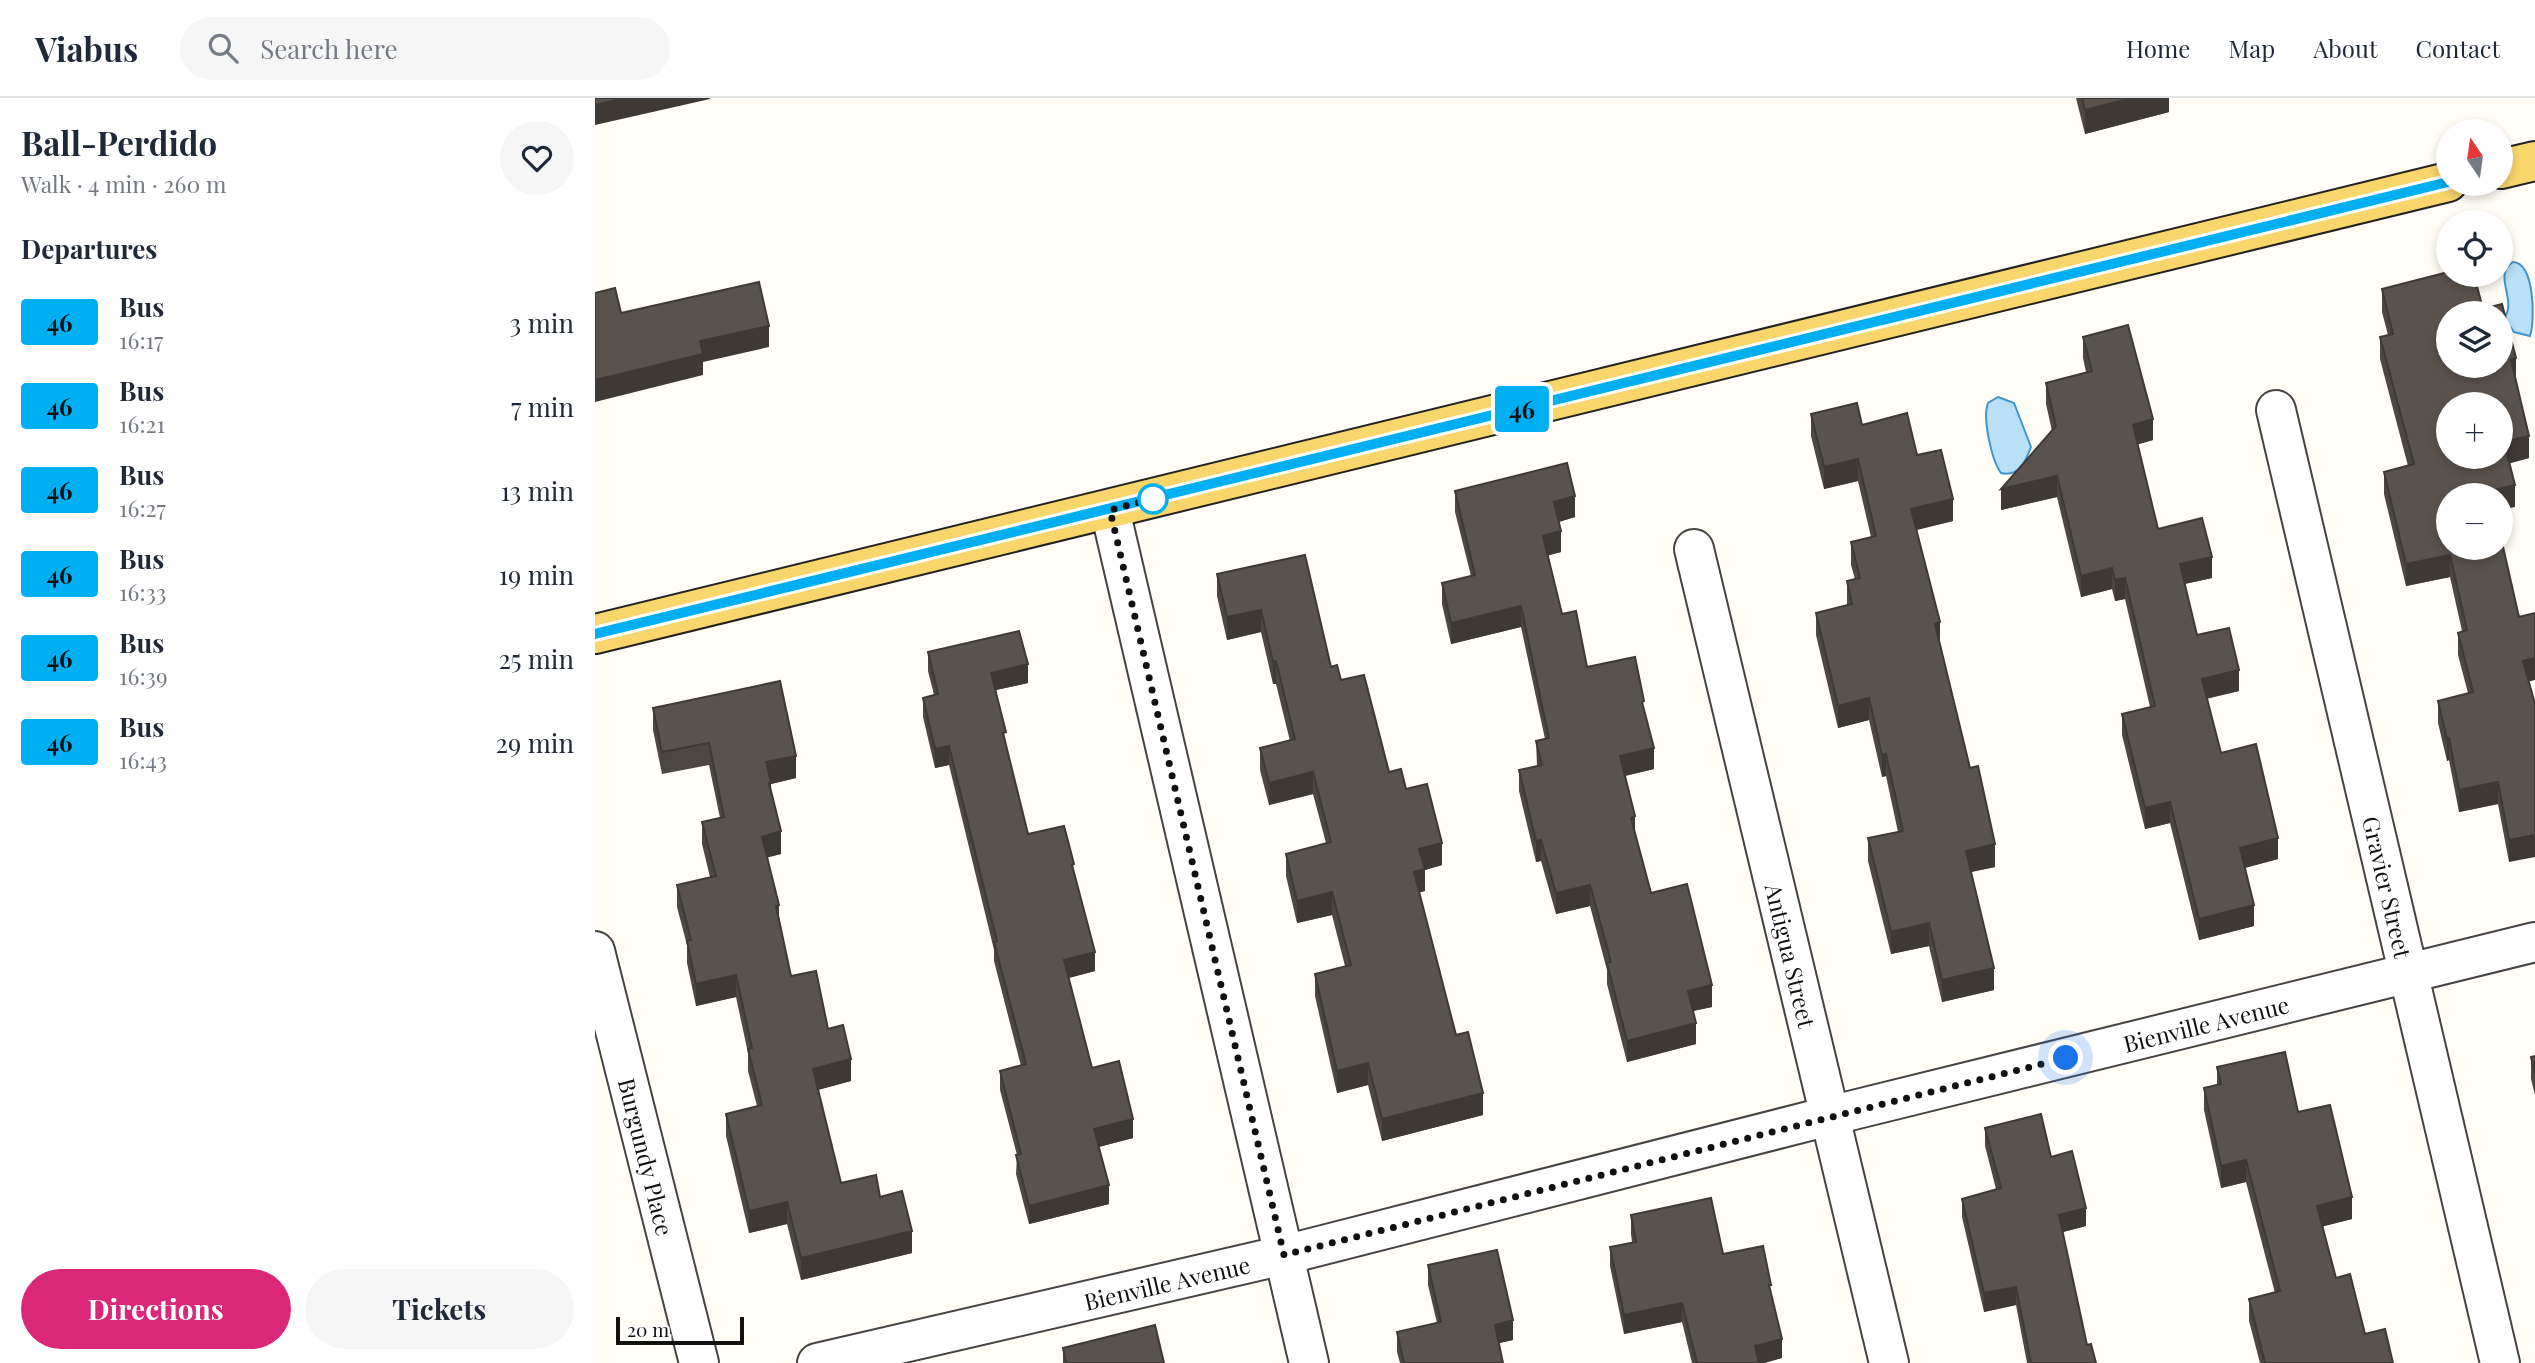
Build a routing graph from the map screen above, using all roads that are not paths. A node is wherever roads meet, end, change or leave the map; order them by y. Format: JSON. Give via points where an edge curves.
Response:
{"nodes":[{"id":1,"x":2535,"y":161,"type":"edge"},
{"id":2,"x":2513,"y":166,"type":"edge"},
{"id":3,"x":2436,"y":185,"type":"edge"},
{"id":4,"x":2276,"y":410,"type":"dead end"},
{"id":5,"x":1110,"y":510,"type":"junction"},
{"id":6,"x":1694,"y":549,"type":"dead end"},
{"id":7,"x":595,"y":634,"type":"edge"},
{"id":8,"x":2535,"y":942,"type":"edge"},
{"id":9,"x":595,"y":951,"type":"edge"},
{"id":10,"x":2408,"y":973,"type":"junction"},
{"id":11,"x":1829,"y":1116,"type":"junction"},
{"id":12,"x":1284,"y":1255,"type":"junction"},
{"id":13,"x":699,"y":1363,"type":"edge"},
{"id":14,"x":817,"y":1363,"type":"edge"},
{"id":15,"x":1309,"y":1363,"type":"edge"},
{"id":16,"x":1889,"y":1363,"type":"edge"},
{"id":17,"x":2500,"y":1363,"type":"edge"}],
"edges":[{"from":1,"to":2,"type":"main road"},
{"from":3,"to":5,"type":"main road"},
{"from":4,"to":10,"type":"street","name":"Gravier Street"},
{"from":5,"to":7,"type":"main road"},
{"from":5,"to":12,"type":"street"},
{"from":6,"to":11,"type":"street","name":"Antigua Street"},
{"from":8,"to":10,"type":"street","name":"Bienville Avenue"},
{"from":9,"to":13,"type":"street","name":"Burgundy Place"},
{"from":10,"to":11,"type":"street","name":"Bienville Avenue"},
{"from":10,"to":17,"type":"street","name":"Gravier Street"},
{"from":11,"to":12,"type":"street","name":"Bienville Avenue"},
{"from":11,"to":16,"type":"street","name":"Antigua Street"},
{"from":12,"to":14,"type":"street","name":"Bienville Avenue"},
{"from":12,"to":15,"type":"street"}]}
